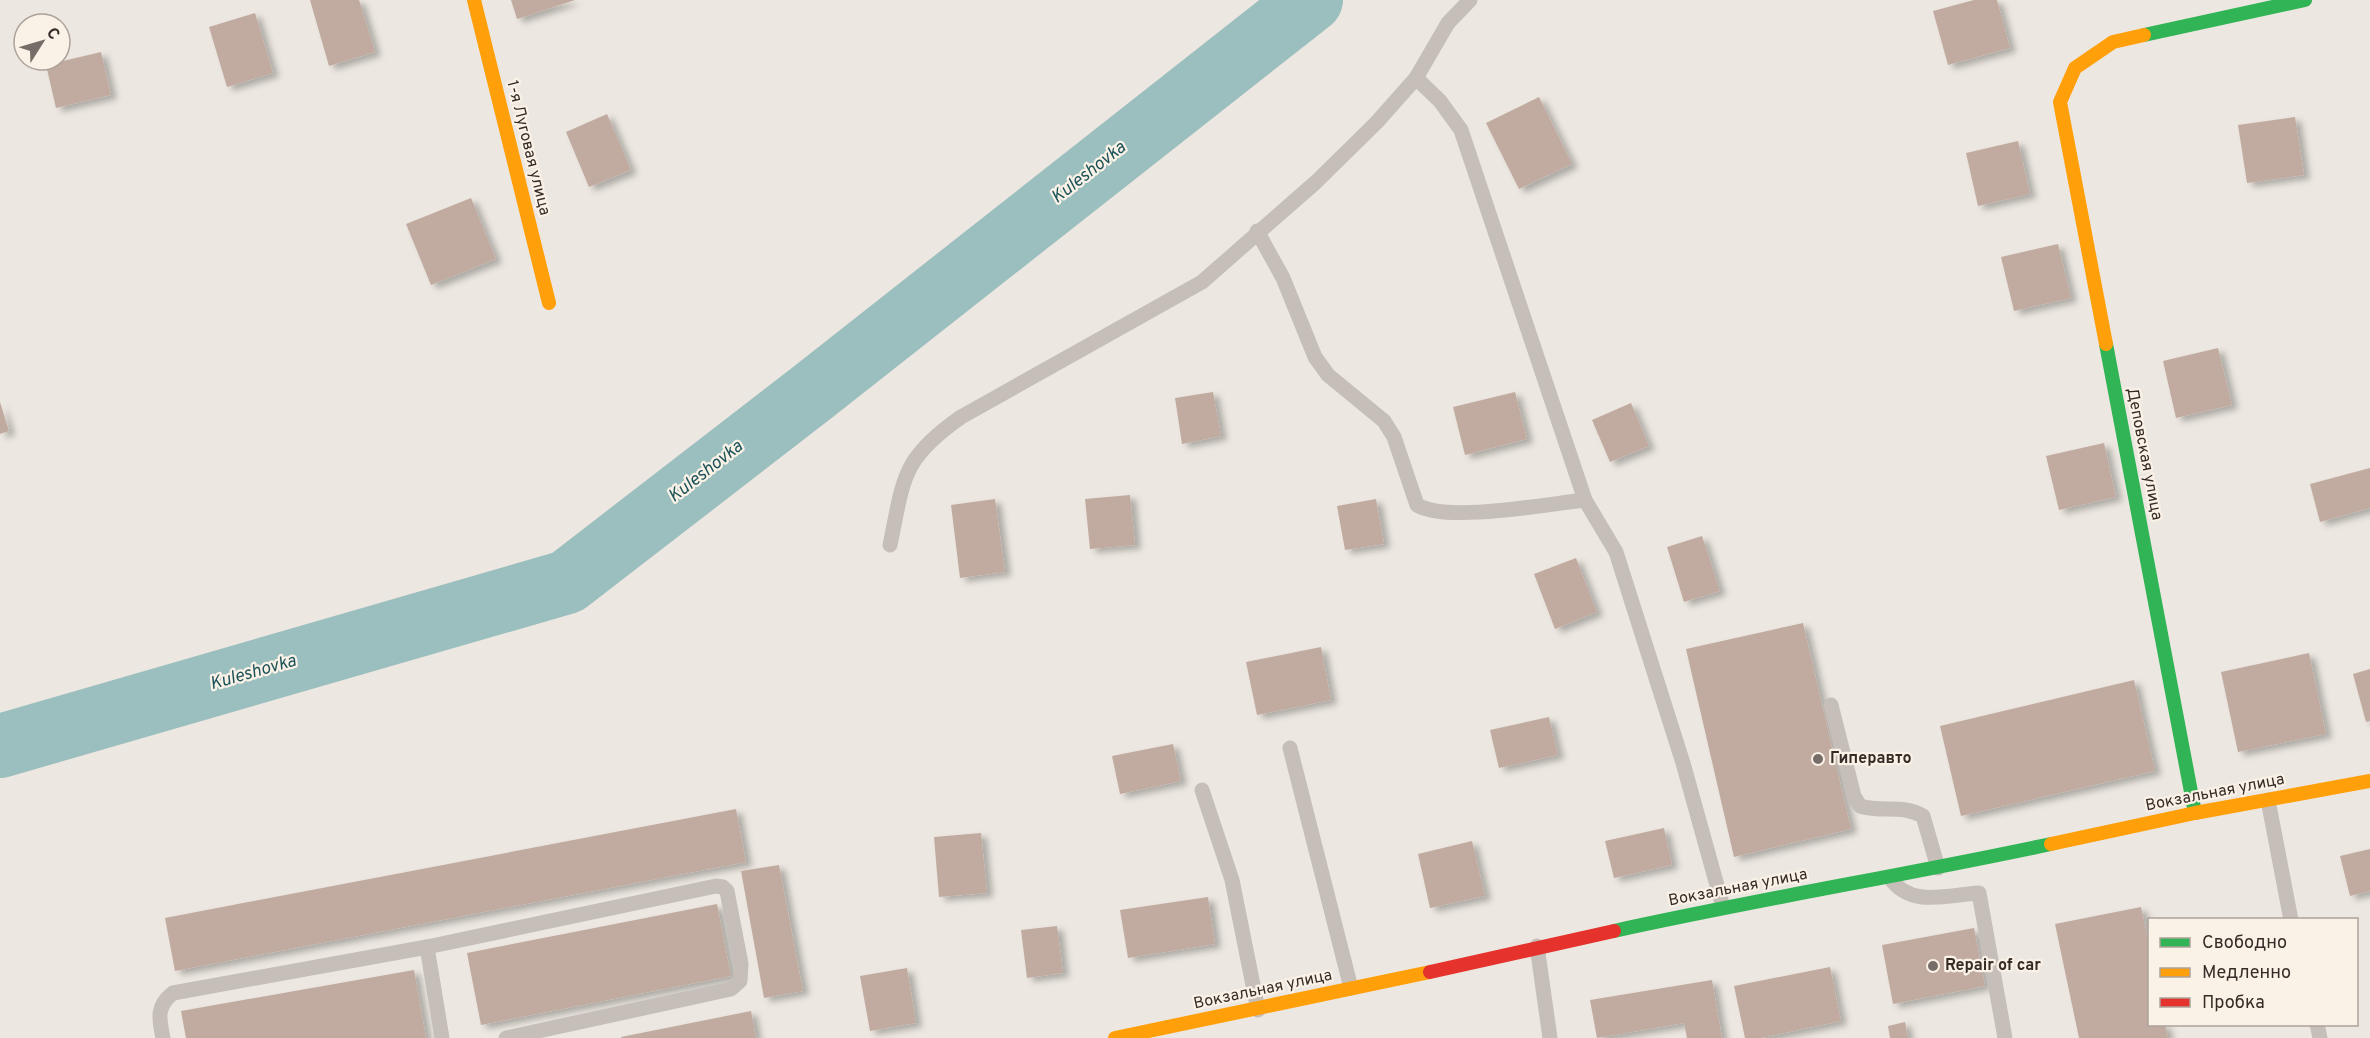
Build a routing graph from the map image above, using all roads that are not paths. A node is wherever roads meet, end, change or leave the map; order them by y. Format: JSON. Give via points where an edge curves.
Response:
{"nodes":[{"id":1,"x":474,"y":0,"type":"edge"},
{"id":2,"x":1470,"y":0,"type":"edge"},
{"id":3,"x":2304,"y":0,"type":"edge"},
{"id":4,"x":1416,"y":78,"type":"junction"},
{"id":5,"x":1257,"y":231,"type":"junction"},
{"id":6,"x":549,"y":303,"type":"dead end"},
{"id":7,"x":1585,"y":500,"type":"junction"},
{"id":8,"x":890,"y":545,"type":"dead end"},
{"id":9,"x":1831,"y":705,"type":"dead end"},
{"id":10,"x":1290,"y":748,"type":"dead end"},
{"id":11,"x":2370,"y":781,"type":"edge"},
{"id":12,"x":1202,"y":790,"type":"dead end"},
{"id":13,"x":2268,"y":800,"type":"junction"},
{"id":14,"x":2195,"y":813,"type":"junction"},
{"id":15,"x":1938,"y":868,"type":"junction"},
{"id":16,"x":1974,"y":876,"type":"junction"},
{"id":17,"x":1890,"y":878,"type":"junction"},
{"id":18,"x":1723,"y":907,"type":"junction"},
{"id":19,"x":2291,"y":918,"type":"edge"},
{"id":20,"x":427,"y":946,"type":"junction"},
{"id":21,"x":1537,"y":946,"type":"junction"},
{"id":22,"x":1350,"y":988,"type":"junction"},
{"id":23,"x":1258,"y":1010,"type":"junction"},
{"id":24,"x":163,"y":1038,"type":"edge"},
{"id":25,"x":442,"y":1038,"type":"edge"},
{"id":26,"x":506,"y":1038,"type":"edge"},
{"id":27,"x":1115,"y":1038,"type":"edge"},
{"id":28,"x":1550,"y":1038,"type":"edge"},
{"id":29,"x":2005,"y":1038,"type":"edge"}],
"edges":[{"from":1,"to":6,"type":"street","name":"1-я Луговая улица"},
{"from":2,"to":4,"type":"lane","via":[[1448,23]]},
{"from":3,"to":14,"type":"street","name":"Деповская улица","via":[[2113,42],[2075,68],[2060,102]]},
{"from":4,"to":5,"type":"lane","via":[[1316,182]]},
{"from":4,"to":7,"type":"lane","via":[[1440,101],[1461,130]]},
{"from":5,"to":7,"type":"lane","via":[[1283,278],[1315,357],[1328,375],[1384,421],[1394,437],[1417,506],[1427,511],[1492,511]]},
{"from":5,"to":8,"type":"lane","via":[[1202,282],[961,417],[935,436],[909,465]]},
{"from":7,"to":18,"type":"lane","via":[[1616,552],[1683,763]]},
{"from":9,"to":15,"type":"lane","via":[[1854,796],[1860,806],[1899,807],[1923,816]]},
{"from":10,"to":22,"type":"lane"},
{"from":11,"to":13,"type":"street","name":"Вокзальная улица"},
{"from":12,"to":23,"type":"lane","via":[[1232,880]]},
{"from":13,"to":14,"type":"street","name":"Вокзальная улица"},
{"from":13,"to":19,"type":"lane"},
{"from":14,"to":16,"type":"street","name":"Вокзальная улица"},
{"from":15,"to":16,"type":"street","name":"Вокзальная улица"},
{"from":15,"to":17,"type":"street","name":"Вокзальная улица"},
{"from":16,"to":17,"type":"lane","via":[[1921,899],[1898,888]]},
{"from":16,"to":29,"type":"lane"},
{"from":17,"to":18,"type":"street","name":"Вокзальная улица"},
{"from":18,"to":21,"type":"street","name":"Вокзальная улица"},
{"from":20,"to":24,"type":"lane","via":[[173,993],[161,1005]]},
{"from":20,"to":25,"type":"lane"},
{"from":20,"to":26,"type":"lane","via":[[716,886],[727,891],[741,964],[740,981],[731,990]]},
{"from":21,"to":22,"type":"street","name":"Вокзальная улица"},
{"from":21,"to":28,"type":"lane"},
{"from":22,"to":23,"type":"street","name":"Вокзальная улица"},
{"from":23,"to":27,"type":"street","name":"Вокзальная улица"}]}
